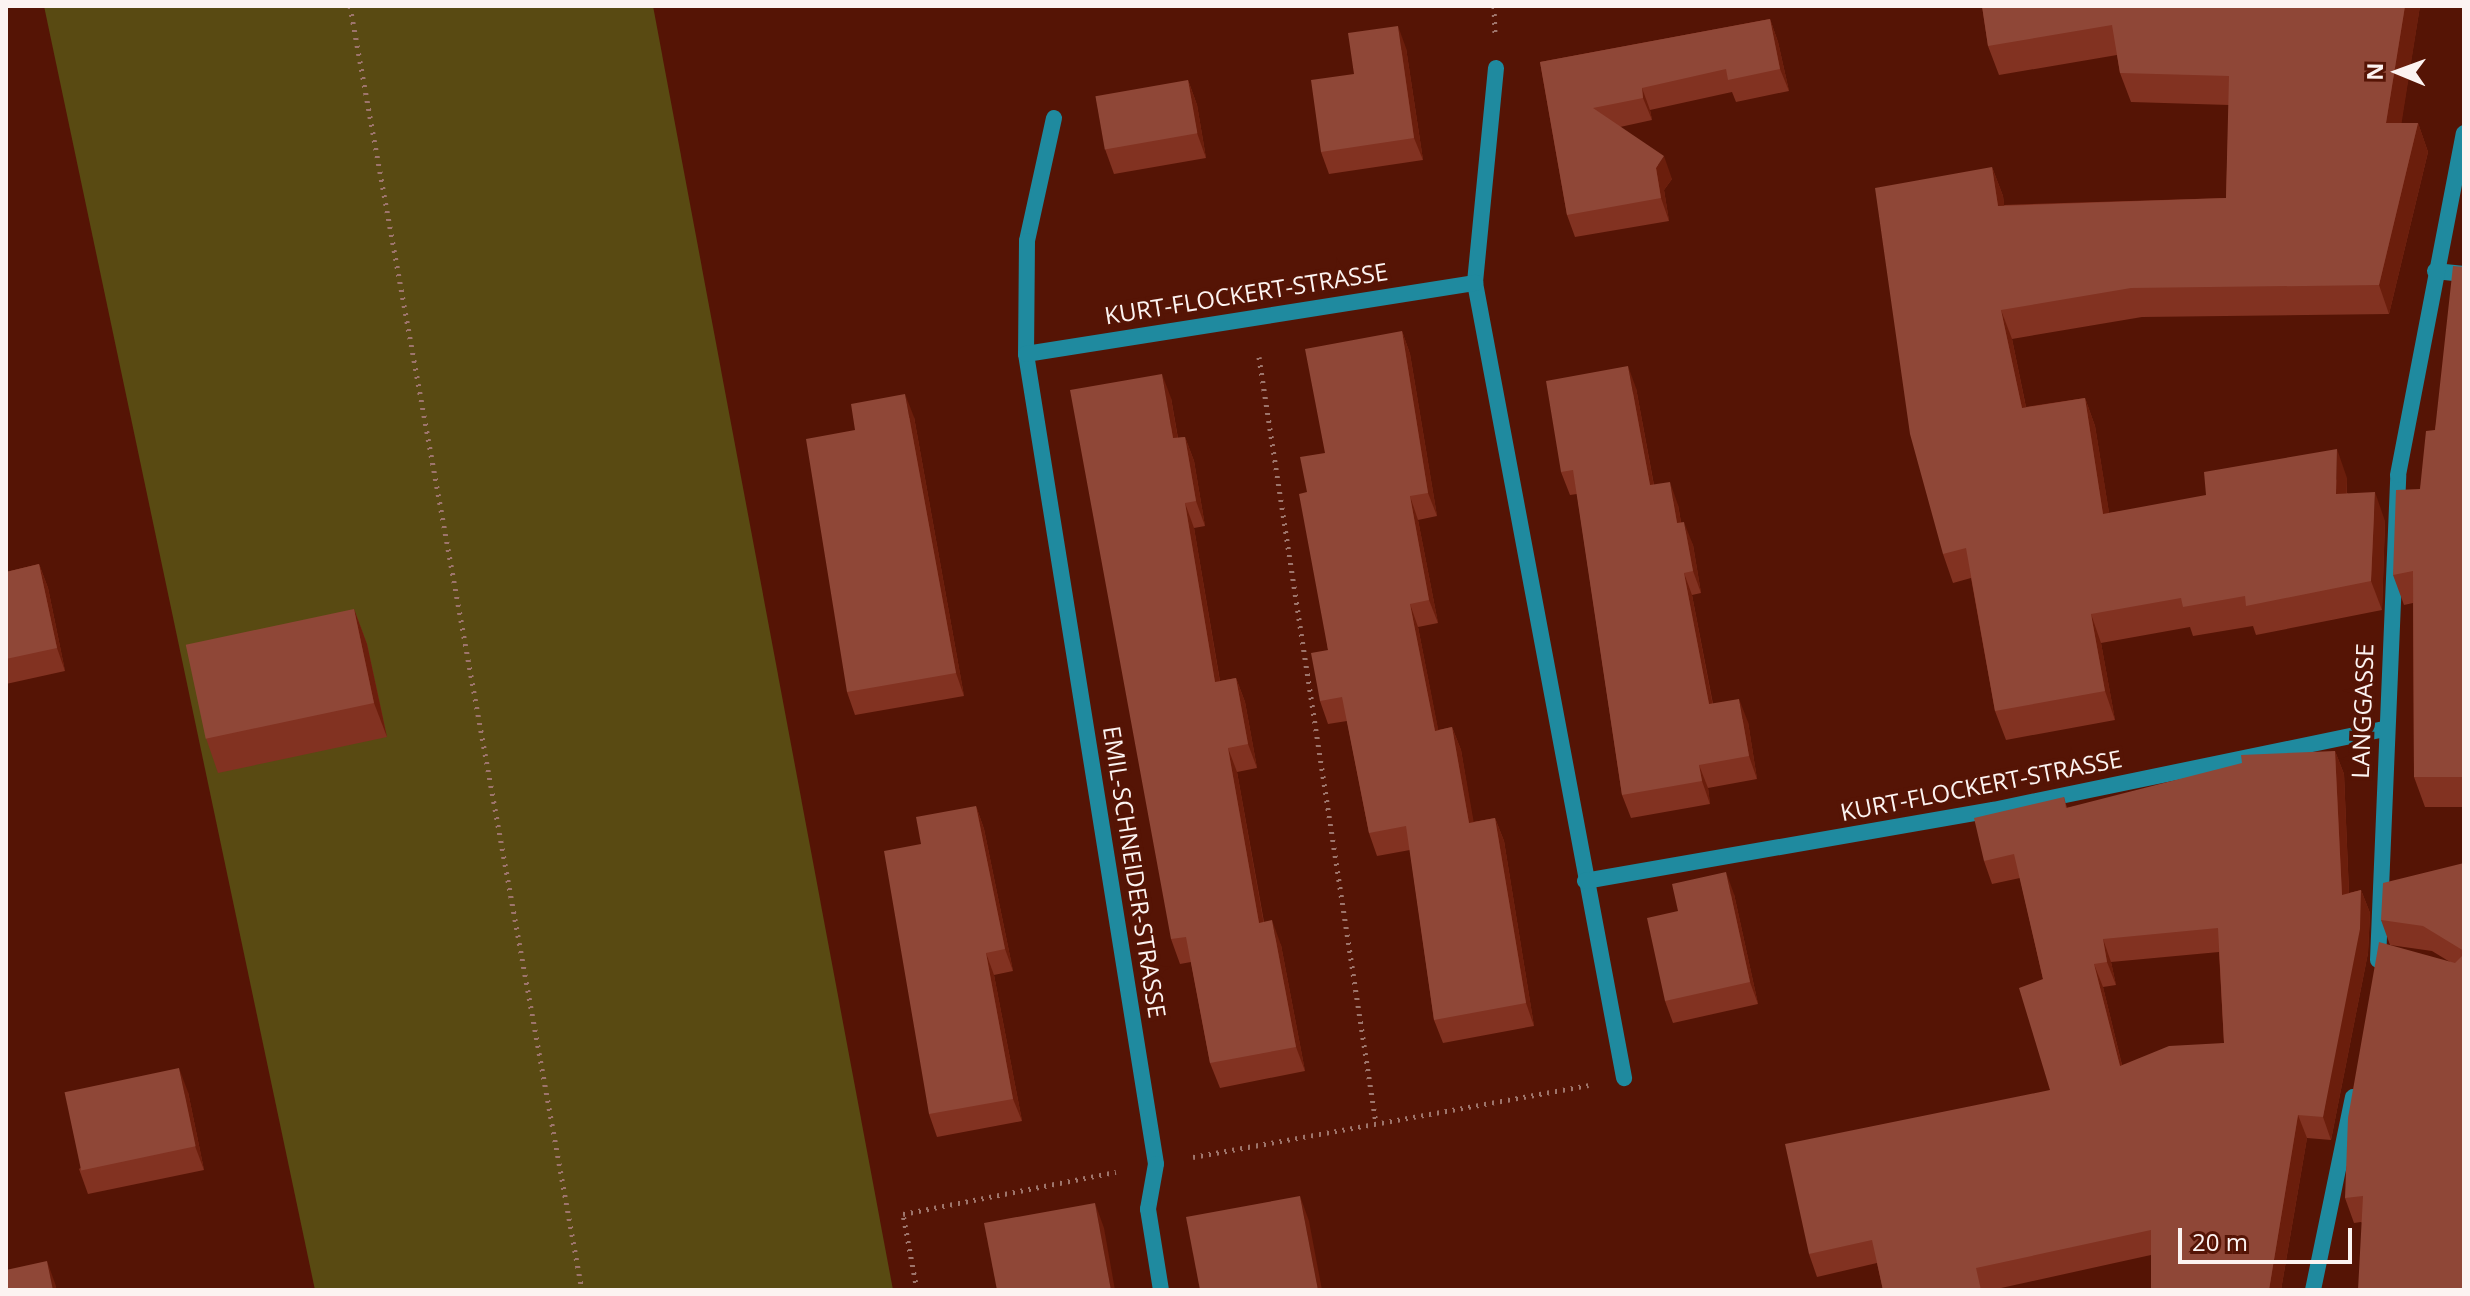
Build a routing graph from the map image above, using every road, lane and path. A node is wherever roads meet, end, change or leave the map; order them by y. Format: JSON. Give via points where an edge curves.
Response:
{"nodes":[{"id":1,"x":350,"y":6,"type":"edge"},
{"id":2,"x":1496,"y":68,"type":"dead end"},
{"id":3,"x":1054,"y":118,"type":"dead end"},
{"id":4,"x":2464,"y":133,"type":"edge"},
{"id":5,"x":2435,"y":271,"type":"junction"},
{"id":6,"x":2464,"y":274,"type":"edge"},
{"id":7,"x":1475,"y":283,"type":"junction"},
{"id":8,"x":1252,"y":313,"type":"junction"},
{"id":9,"x":1026,"y":354,"type":"junction"},
{"id":10,"x":2384,"y":729,"type":"junction"},
{"id":11,"x":1585,"y":881,"type":"junction"},
{"id":12,"x":2379,"y":954,"type":"junction"},
{"id":13,"x":2404,"y":958,"type":"edge"},
{"id":14,"x":2375,"y":985,"type":"edge"},
{"id":15,"x":2358,"y":1075,"type":"edge"},
{"id":16,"x":1624,"y":1078,"type":"joint"},
{"id":17,"x":1376,"y":1123,"type":"junction"},
{"id":18,"x":1156,"y":1164,"type":"junction"},
{"id":19,"x":582,"y":1290,"type":"edge"},
{"id":20,"x":917,"y":1290,"type":"edge"},
{"id":21,"x":1161,"y":1290,"type":"edge"},
{"id":22,"x":2313,"y":1290,"type":"edge"}],
"edges":[{"from":1,"to":19,"type":"path"},
{"from":2,"to":7,"type":"street"},
{"from":3,"to":9,"type":"street","name":"EMIL-SCHNEIDER-STRASSE","via":[[1027,241]]},
{"from":4,"to":5,"type":"street","name":"LANGGASSE"},
{"from":5,"to":6,"type":"street"},
{"from":5,"to":10,"type":"street","name":"LANGGASSE","via":[[2398,475]]},
{"from":7,"to":8,"type":"street","name":"KURT-FLOCKERT-STRASSE"},
{"from":7,"to":11,"type":"street"},
{"from":8,"to":9,"type":"street","name":"KURT-FLOCKERT-STRASSE"},
{"from":8,"to":17,"type":"path"},
{"from":9,"to":18,"type":"street","name":"EMIL-SCHNEIDER-STRASSE"},
{"from":10,"to":11,"type":"street","name":"KURT-FLOCKERT-STRASSE","via":[[1993,810]]},
{"from":10,"to":12,"type":"street","name":"LANGGASSE"},
{"from":11,"to":16,"type":"street"},
{"from":12,"to":13,"type":"street"},
{"from":12,"to":14,"type":"street","name":"LANGGASSE"},
{"from":15,"to":22,"type":"street"},
{"from":16,"to":17,"type":"path"},
{"from":17,"to":18,"type":"path"},
{"from":18,"to":20,"type":"path","via":[[903,1214]]},
{"from":18,"to":21,"type":"street","name":"EMIL-SCHNEIDER-STRASSE","via":[[1148,1209]]}]}
